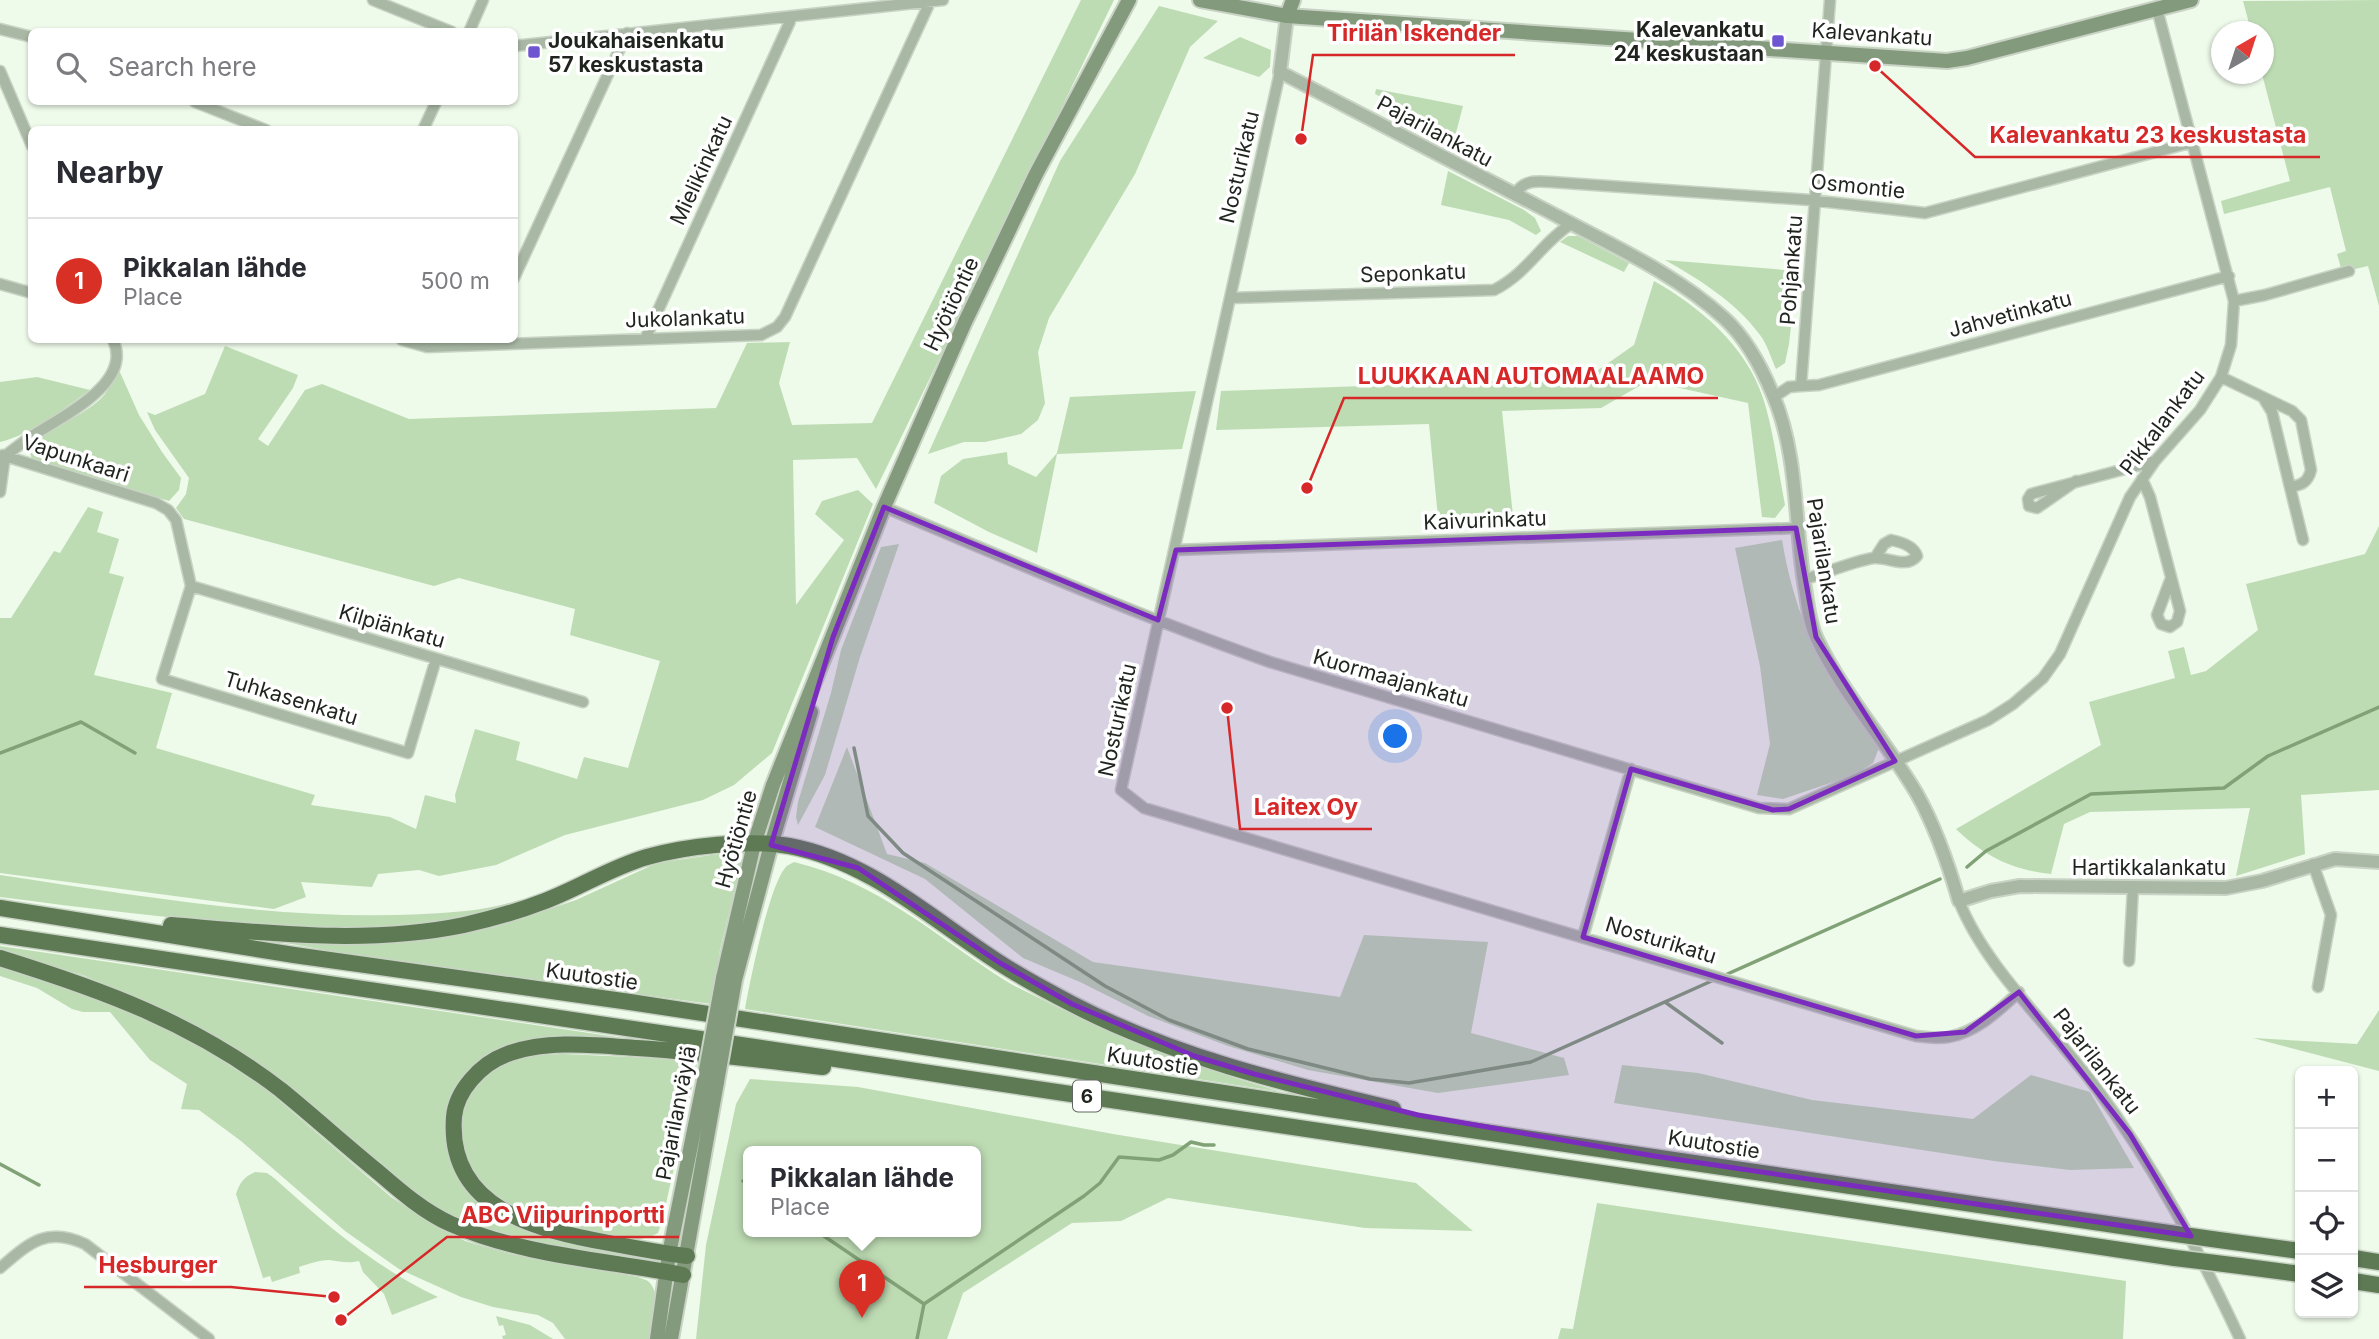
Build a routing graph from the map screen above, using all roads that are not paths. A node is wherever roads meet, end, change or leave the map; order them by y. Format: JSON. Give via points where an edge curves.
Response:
{"nodes":[{"id":1,"x":373,"y":0,"type":"edge"},
{"id":2,"x":483,"y":0,"type":"edge"},
{"id":3,"x":943,"y":0,"type":"edge"},
{"id":4,"x":1129,"y":0,"type":"edge"},
{"id":5,"x":1293,"y":0,"type":"edge"},
{"id":6,"x":1830,"y":0,"type":"edge"},
{"id":7,"x":2191,"y":0,"type":"edge"},
{"id":8,"x":1204,"y":1,"type":"edge"},
{"id":9,"x":930,"y":2,"type":"junction"},
{"id":10,"x":2157,"y":9,"type":"junction"},
{"id":11,"x":1287,"y":16,"type":"junction"},
{"id":12,"x":792,"y":17,"type":"junction"},
{"id":13,"x":442,"y":28,"type":"edge"},
{"id":14,"x":471,"y":28,"type":"edge"},
{"id":15,"x":0,"y":29,"type":"edge"},
{"id":16,"x":627,"y":33,"type":"junction"},
{"id":17,"x":28,"y":36,"type":"edge"},
{"id":18,"x":518,"y":46,"type":"edge"},
{"id":19,"x":1826,"y":52,"type":"junction"},
{"id":20,"x":0,"y":71,"type":"edge"},
{"id":21,"x":1280,"y":72,"type":"junction"},
{"id":22,"x":203,"y":105,"type":"edge"},
{"id":23,"x":435,"y":105,"type":"edge"},
{"id":24,"x":256,"y":126,"type":"edge"},
{"id":25,"x":425,"y":126,"type":"edge"},
{"id":26,"x":28,"y":137,"type":"edge"},
{"id":27,"x":2193,"y":142,"type":"junction"},
{"id":28,"x":1515,"y":194,"type":"junction"},
{"id":29,"x":1816,"y":200,"type":"junction"},
{"id":30,"x":1571,"y":223,"type":"junction"},
{"id":31,"x":518,"y":269,"type":"edge"},
{"id":32,"x":2349,"y":271,"type":"dead end"},
{"id":33,"x":2229,"y":276,"type":"junction"},
{"id":34,"x":0,"y":284,"type":"edge"},
{"id":35,"x":28,"y":292,"type":"edge"},
{"id":36,"x":1230,"y":298,"type":"junction"},
{"id":37,"x":2234,"y":300,"type":"junction"},
{"id":38,"x":645,"y":339,"type":"junction"},
{"id":39,"x":518,"y":341,"type":"edge"},
{"id":40,"x":115,"y":343,"type":"edge"},
{"id":41,"x":413,"y":343,"type":"edge"},
{"id":42,"x":466,"y":343,"type":"edge"},
{"id":43,"x":2221,"y":377,"type":"junction"},
{"id":44,"x":1801,"y":386,"type":"junction"},
{"id":45,"x":1774,"y":397,"type":"junction"},
{"id":46,"x":2264,"y":399,"type":"junction"},
{"id":47,"x":3,"y":455,"type":"edge"},
{"id":48,"x":2155,"y":461,"type":"junction"},
{"id":49,"x":2141,"y":479,"type":"junction"},
{"id":50,"x":2076,"y":481,"type":"dead end"},
{"id":51,"x":2290,"y":487,"type":"junction"},
{"id":52,"x":0,"y":492,"type":"edge"},
{"id":53,"x":884,"y":507,"type":"junction"},
{"id":54,"x":1796,"y":528,"type":"junction"},
{"id":55,"x":2303,"y":540,"type":"dead end"},
{"id":56,"x":1176,"y":550,"type":"junction"},
{"id":57,"x":1875,"y":558,"type":"dead end"},
{"id":58,"x":2171,"y":578,"type":"dead end"},
{"id":59,"x":1803,"y":580,"type":"junction"},
{"id":60,"x":191,"y":586,"type":"junction"},
{"id":61,"x":1158,"y":620,"type":"junction"},
{"id":62,"x":833,"y":637,"type":"junction"},
{"id":63,"x":436,"y":659,"type":"junction"},
{"id":64,"x":583,"y":702,"type":"dead end"},
{"id":65,"x":1895,"y":761,"type":"junction"},
{"id":66,"x":1631,"y":769,"type":"junction"},
{"id":67,"x":754,"y":844,"type":"junction"},
{"id":68,"x":771,"y":845,"type":"junction"},
{"id":69,"x":2379,"y":862,"type":"edge"},
{"id":70,"x":2313,"y":864,"type":"junction"},
{"id":71,"x":2133,"y":887,"type":"junction"},
{"id":72,"x":1959,"y":901,"type":"junction"},
{"id":73,"x":0,"y":908,"type":"edge"},
{"id":74,"x":59,"y":917,"type":"junction"},
{"id":75,"x":0,"y":935,"type":"edge"},
{"id":76,"x":1583,"y":937,"type":"junction"},
{"id":77,"x":0,"y":958,"type":"edge"},
{"id":78,"x":2129,"y":961,"type":"dead end"},
{"id":79,"x":729,"y":979,"type":"junction"},
{"id":80,"x":2318,"y":988,"type":"dead end"},
{"id":81,"x":2019,"y":992,"type":"junction"},
{"id":82,"x":710,"y":1081,"type":"junction"},
{"id":83,"x":1185,"y":1111,"type":"junction"},
{"id":84,"x":1654,"y":1156,"type":"junction"},
{"id":85,"x":2295,"y":1250,"type":"edge"},
{"id":86,"x":669,"y":1254,"type":"junction"},
{"id":87,"x":687,"y":1256,"type":"junction"},
{"id":88,"x":2358,"y":1259,"type":"edge"},
{"id":89,"x":2379,"y":1262,"type":"edge"},
{"id":90,"x":0,"y":1268,"type":"edge"},
{"id":91,"x":675,"y":1273,"type":"junction"},
{"id":92,"x":2295,"y":1273,"type":"edge"},
{"id":93,"x":2358,"y":1282,"type":"edge"},
{"id":94,"x":2379,"y":1285,"type":"edge"},
{"id":95,"x":209,"y":1339,"type":"edge"},
{"id":96,"x":657,"y":1339,"type":"edge"},
{"id":97,"x":671,"y":1339,"type":"edge"},
{"id":98,"x":2240,"y":1339,"type":"edge"}],
"edges":[{"from":1,"to":13,"type":"street"},
{"from":2,"to":14,"type":"street"},
{"from":3,"to":9,"type":"street"},
{"from":4,"to":53,"type":"main road","name":"Hyötiöntie","via":[[1036,174],[965,321]]},
{"from":5,"to":11,"type":"main road"},
{"from":6,"to":19,"type":"street","name":"Pohjankatu"},
{"from":7,"to":10,"type":"main road","name":"Kalevankatu"},
{"from":8,"to":11,"type":"main road","name":"Kalevankatu"},
{"from":9,"to":12,"type":"street"},
{"from":9,"to":38,"type":"street","name":"Jukolankatu","via":[[777,327],[761,335]]},
{"from":10,"to":19,"type":"main road","name":"Kalevankatu","via":[[1947,61]]},
{"from":10,"to":27,"type":"street","name":"Pikkalankatu"},
{"from":11,"to":19,"type":"main road","name":"Kalevankatu"},
{"from":11,"to":21,"type":"street","name":"Nosturikatu"},
{"from":12,"to":16,"type":"street"},
{"from":12,"to":38,"type":"street","name":"Mielikinkatu"},
{"from":15,"to":17,"type":"street"},
{"from":16,"to":18,"type":"street"},
{"from":16,"to":31,"type":"street"},
{"from":19,"to":29,"type":"street","name":"Pohjankatu"},
{"from":20,"to":26,"type":"street"},
{"from":21,"to":28,"type":"street","name":"Pajarilankatu"},
{"from":21,"to":36,"type":"street","name":"Nosturikatu"},
{"from":22,"to":24,"type":"street"},
{"from":23,"to":25,"type":"street"},
{"from":27,"to":29,"type":"street","name":"Osmontie","via":[[1925,213]]},
{"from":27,"to":33,"type":"street","name":"Pikkalankatu"},
{"from":28,"to":29,"type":"street","name":"Osmontie","via":[[1528,181]]},
{"from":28,"to":30,"type":"street","name":"Pajarilankatu"},
{"from":29,"to":44,"type":"street","name":"Pohjankatu"},
{"from":30,"to":36,"type":"street","name":"Seponkatu","via":[[1521,273],[1494,290]]},
{"from":30,"to":45,"type":"street","name":"Pajarilankatu","via":[[1699,296],[1747,346]]},
{"from":32,"to":37,"type":"street"},
{"from":33,"to":37,"type":"street","name":"Pikkalankatu"},
{"from":33,"to":44,"type":"street","name":"Jahvetinkatu","via":[[1819,385]]},
{"from":34,"to":35,"type":"street"},
{"from":36,"to":56,"type":"street","name":"Nosturikatu"},
{"from":37,"to":43,"type":"street","name":"Pikkalankatu","via":[[2231,345]]},
{"from":38,"to":39,"type":"street","name":"Jukolankatu"},
{"from":40,"to":47,"type":"street","via":[[119,351],[106,383]]},
{"from":41,"to":42,"type":"street","name":"Jukolankatu","via":[[427,347]]},
{"from":43,"to":46,"type":"street"},
{"from":43,"to":48,"type":"street","name":"Pikkalankatu","via":[[2200,410]]},
{"from":44,"to":45,"type":"street","via":[[1788,387]]},
{"from":45,"to":54,"type":"street","name":"Pajarilankatu","via":[[1791,460]]},
{"from":46,"to":51,"type":"street","via":[[2272,412]]},
{"from":46,"to":51,"type":"street","via":[[2301,420],[2311,470],[2305,482]]},
{"from":47,"to":52,"type":"street","name":"Vapunkaari"},
{"from":47,"to":60,"type":"street","name":"Vapunkaari","via":[[169,510],[176,520]]},
{"from":48,"to":49,"type":"street","name":"Pikkalankatu"},
{"from":48,"to":50,"type":"street"},
{"from":49,"to":58,"type":"street"},
{"from":49,"to":65,"type":"street","name":"Pikkalankatu","via":[[2060,654],[2043,678],[1988,720]]},
{"from":51,"to":55,"type":"street"},
{"from":53,"to":61,"type":"street","name":"Kuormaajankatu"},
{"from":53,"to":62,"type":"main road","name":"Hyötiöntie"},
{"from":54,"to":56,"type":"street","name":"Kaivurinkatu"},
{"from":54,"to":59,"type":"street","name":"Pajarilankatu"},
{"from":56,"to":61,"type":"street","name":"Nosturikatu"},
{"from":57,"to":59,"type":"street"},
{"from":59,"to":65,"type":"street","name":"Pajarilankatu","via":[[1816,637]]},
{"from":60,"to":63,"type":"street","name":"Kilpiänkatu"},
{"from":60,"to":63,"type":"street","name":"Tuhkasenkatu","via":[[162,679],[408,753]]},
{"from":61,"to":66,"type":"street","name":"Kuormaajankatu","via":[[1270,662]]},
{"from":61,"to":76,"type":"street","name":"Nosturikatu","via":[[1121,790],[1144,808]]},
{"from":62,"to":67,"type":"main road","name":"Hyötiöntie"},
{"from":62,"to":68,"type":"main road","name":"Hyötiöntie"},
{"from":63,"to":64,"type":"street","name":"Kilpiänkatu"},
{"from":65,"to":66,"type":"street","name":"Kuormaajankatu","via":[[1788,809],[1773,810]]},
{"from":65,"to":72,"type":"street","name":"Pajarilankatu","via":[[1933,823]]},
{"from":66,"to":76,"type":"street"},
{"from":67,"to":68,"type":"highway"},
{"from":67,"to":74,"type":"highway","via":[[645,858],[511,913],[428,931],[323,936]]},
{"from":67,"to":79,"type":"main road","name":"Hyötiöntie"},
{"from":68,"to":79,"type":"main road","name":"Hyötiöntie"},
{"from":68,"to":84,"type":"highway","via":[[790,846],[858,868],[1060,998],[1194,1056],[1418,1115]]},
{"from":69,"to":70,"type":"street","name":"Hartikkalankatu","via":[[2335,859]]},
{"from":70,"to":71,"type":"street","name":"Hartikkalankatu","via":[[2226,888]]},
{"from":70,"to":80,"type":"street","via":[[2331,915]]},
{"from":71,"to":72,"type":"street","name":"Hartikkalankatu","via":[[2020,886]]},
{"from":71,"to":78,"type":"street"},
{"from":72,"to":81,"type":"street","name":"Pajarilankatu","via":[[1981,945]]},
{"from":73,"to":74,"type":"highway","name":"Kuutostie","number":"6"},
{"from":74,"to":84,"type":"highway","name":"Kuutostie","number":"6"},
{"from":75,"to":83,"type":"highway","name":"Kuutostie","number":"6"},
{"from":76,"to":81,"type":"street","name":"Nosturikatu","via":[[1916,1036],[1947,1038],[1965,1032],[1982,1024]]},
{"from":77,"to":91,"type":"highway","via":[[85,984],[191,1032],[278,1088],[405,1195],[449,1223],[526,1248]]},
{"from":79,"to":82,"type":"main road","name":"Pajarilanväylä","bridge":true},
{"from":81,"to":98,"type":"street","name":"Pajarilankatu","via":[[2096,1088],[2148,1163],[2188,1230]]},
{"from":82,"to":86,"type":"main road","name":"Pajarilanväylä"},
{"from":82,"to":87,"type":"main road","name":"Pajarilanväylä"},
{"from":83,"to":86,"type":"highway","via":[[735,1056],[598,1045],[508,1053],[482,1068],[465,1088],[454,1112],[452,1137],[457,1160],[478,1192],[498,1208],[540,1227]]},
{"from":83,"to":92,"type":"highway","name":"Kuutostie","number":"6","bridge":true},
{"from":84,"to":85,"type":"highway","name":"Kuutostie","number":"6","bridge":true},
{"from":86,"to":87,"type":"highway"},
{"from":86,"to":91,"type":"main road","name":"Pajarilanväylä"},
{"from":87,"to":91,"type":"main road","name":"Pajarilanväylä"},
{"from":88,"to":89,"type":"highway"},
{"from":90,"to":95,"type":"street","via":[[44,1236],[68,1236],[85,1244]]},
{"from":91,"to":96,"type":"main road","name":"Pajarilanväylä"},
{"from":91,"to":97,"type":"main road","name":"Pajarilanväylä"},
{"from":93,"to":94,"type":"highway"}]}
